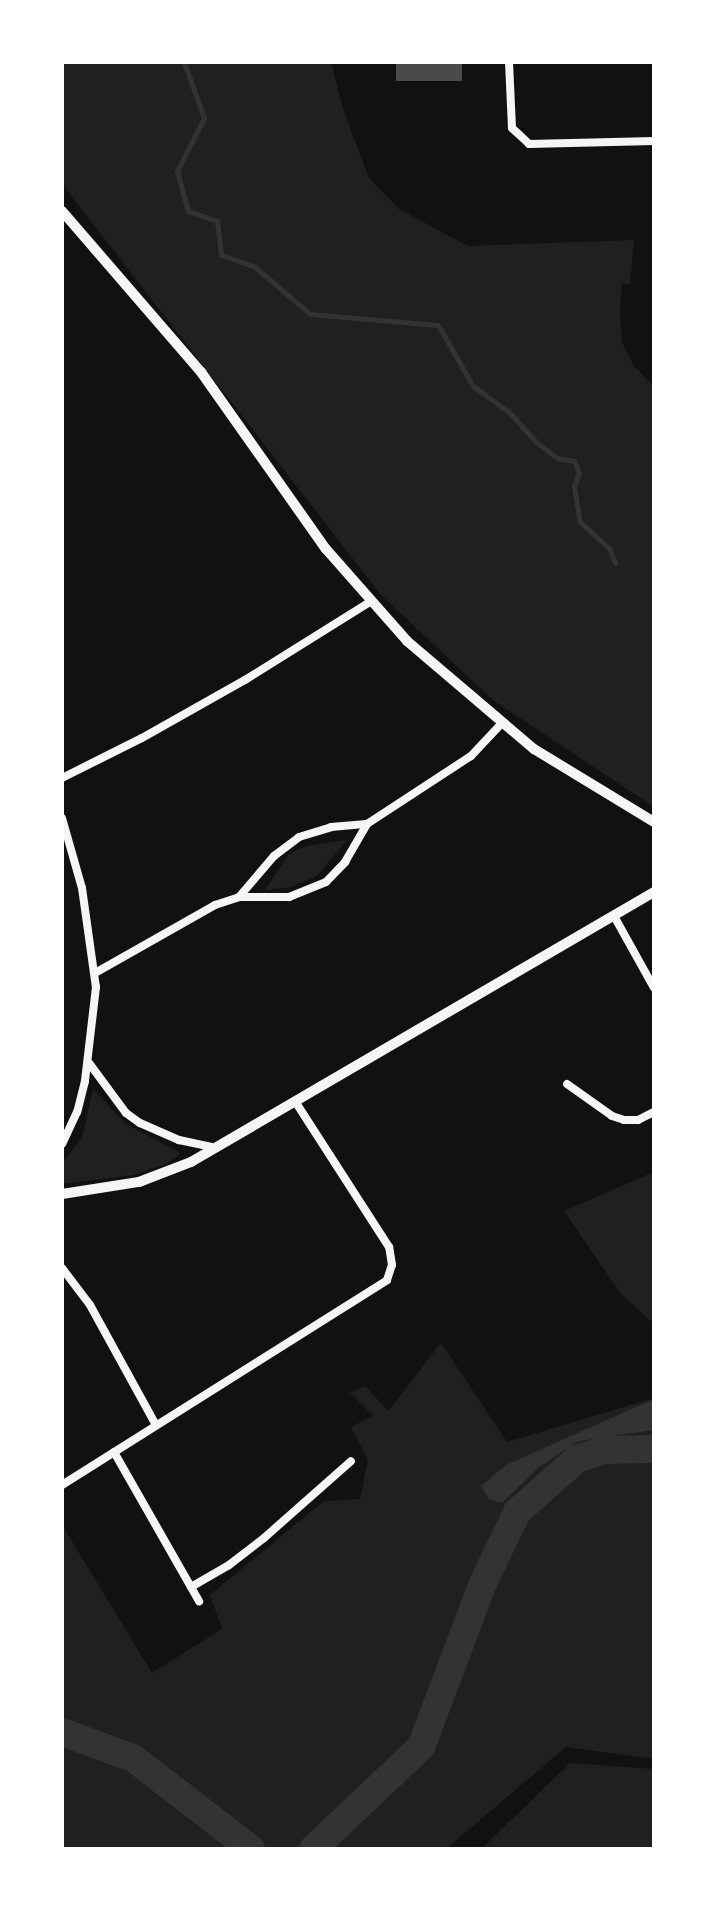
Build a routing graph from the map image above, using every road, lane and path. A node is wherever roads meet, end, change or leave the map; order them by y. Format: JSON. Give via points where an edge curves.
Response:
{"nodes":[{"id":1,"x":509,"y":62,"type":"edge"},
{"id":2,"x":654,"y":141,"type":"edge"},
{"id":3,"x":62,"y":211,"type":"edge"},
{"id":4,"x":370,"y":602,"type":"junction"},
{"id":5,"x":501,"y":724,"type":"junction"},
{"id":6,"x":62,"y":778,"type":"edge"},
{"id":7,"x":62,"y":818,"type":"edge"},
{"id":8,"x":654,"y":822,"type":"edge"},
{"id":9,"x":367,"y":824,"type":"junction"},
{"id":10,"x":654,"y":892,"type":"edge"},
{"id":11,"x":239,"y":897,"type":"junction"},
{"id":12,"x":618,"y":914,"type":"junction"},
{"id":13,"x":95,"y":973,"type":"junction"},
{"id":14,"x":654,"y":988,"type":"edge"},
{"id":15,"x":89,"y":1063,"type":"junction"},
{"id":16,"x":567,"y":1084,"type":"dead end"},
{"id":17,"x":295,"y":1101,"type":"junction"},
{"id":18,"x":654,"y":1112,"type":"edge"},
{"id":19,"x":62,"y":1144,"type":"edge"},
{"id":20,"x":216,"y":1148,"type":"junction"},
{"id":21,"x":62,"y":1194,"type":"edge"},
{"id":22,"x":62,"y":1268,"type":"edge"},
{"id":23,"x":156,"y":1425,"type":"junction"},
{"id":24,"x":114,"y":1452,"type":"junction"},
{"id":25,"x":351,"y":1461,"type":"dead end"},
{"id":26,"x":62,"y":1485,"type":"edge"},
{"id":27,"x":191,"y":1587,"type":"junction"},
{"id":28,"x":199,"y":1601,"type":"dead end"}],
"edges":[{"from":1,"to":2,"type":"street","via":[[512,128],[529,144]]},
{"from":3,"to":4,"type":"street","via":[[201,372],[326,549]]},
{"from":4,"to":5,"type":"street"},
{"from":4,"to":6,"type":"street","via":[[245,680]]},
{"from":5,"to":8,"type":"street"},
{"from":5,"to":9,"type":"street","via":[[471,756]]},
{"from":7,"to":13,"type":"street","via":[[76,855]]},
{"from":9,"to":11,"type":"street","via":[[299,837],[274,856]]},
{"from":9,"to":11,"type":"street","via":[[326,882],[289,897]]},
{"from":10,"to":12,"type":"street"},
{"from":11,"to":13,"type":"street","via":[[215,905]]},
{"from":12,"to":14,"type":"street"},
{"from":12,"to":17,"type":"street"},
{"from":13,"to":15,"type":"street"},
{"from":15,"to":19,"type":"street","via":[[77,1112]]},
{"from":15,"to":20,"type":"street","via":[[126,1113],[140,1123]]},
{"from":16,"to":18,"type":"street","via":[[612,1116],[638,1120]]},
{"from":17,"to":20,"type":"street"},
{"from":17,"to":23,"type":"street","via":[[389,1247],[391,1273]]},
{"from":20,"to":21,"type":"street","via":[[164,1175]]},
{"from":22,"to":23,"type":"street","via":[[90,1305]]},
{"from":23,"to":24,"type":"street"},
{"from":24,"to":26,"type":"street"},
{"from":24,"to":27,"type":"street"},
{"from":25,"to":27,"type":"street","via":[[264,1538]]},
{"from":27,"to":28,"type":"street"}]}
